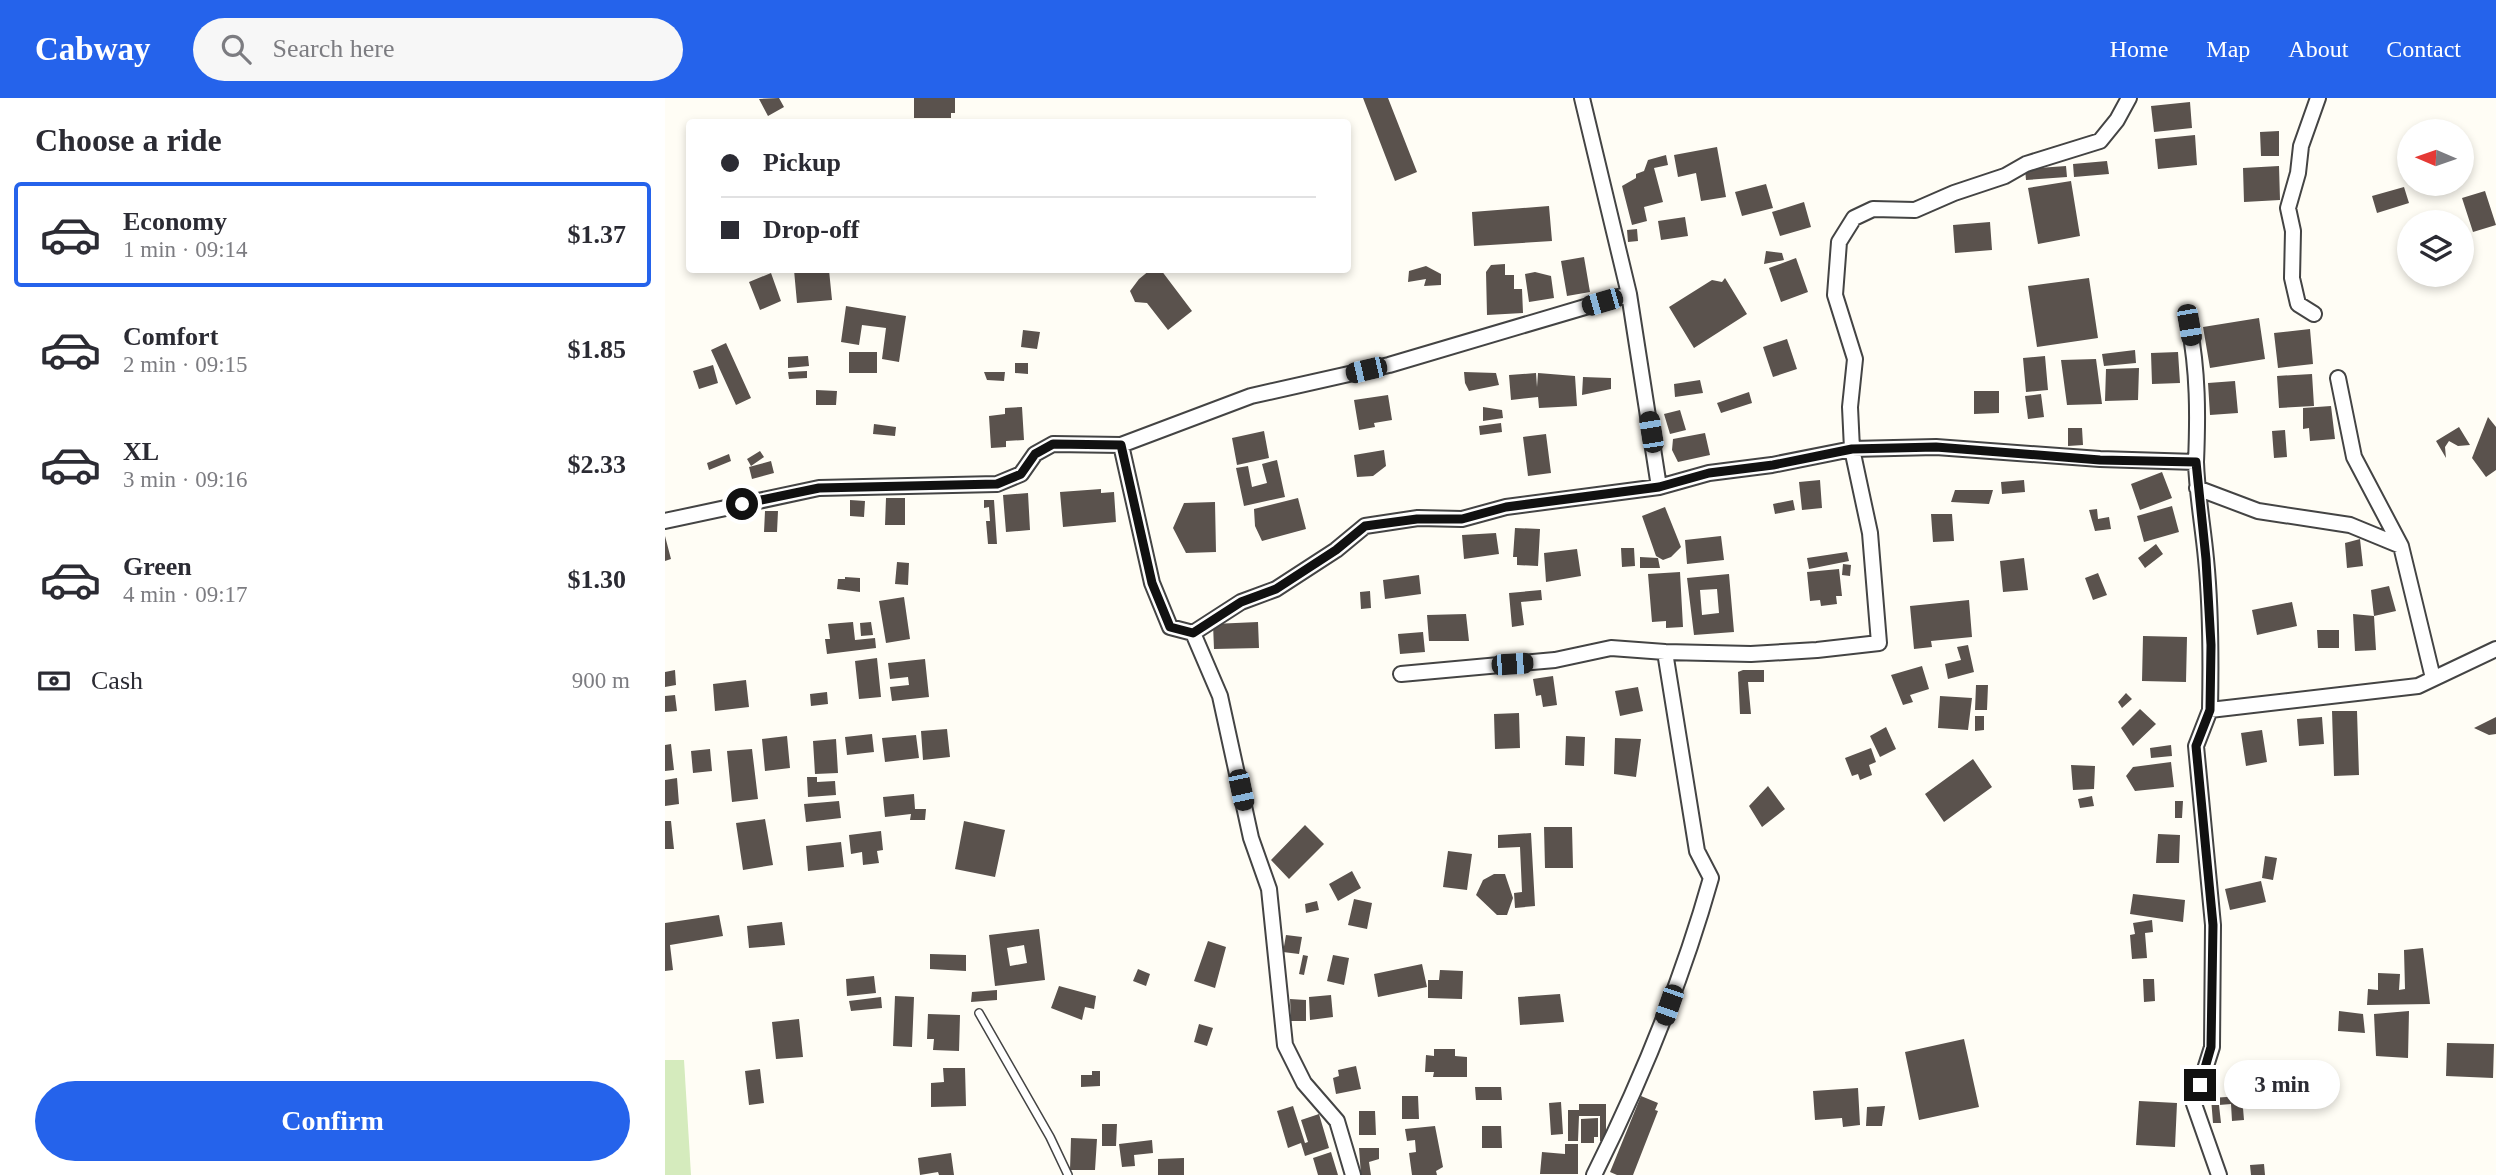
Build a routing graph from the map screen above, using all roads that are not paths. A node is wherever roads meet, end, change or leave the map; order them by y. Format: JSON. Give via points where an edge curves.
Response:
{"nodes":[{"id":1,"x":1582,"y":98,"type":"edge"},
{"id":2,"x":2129,"y":98,"type":"edge"},
{"id":3,"x":2318,"y":98,"type":"edge"},
{"id":4,"x":1629,"y":294,"type":"junction"},
{"id":5,"x":2314,"y":314,"type":"dead end"},
{"id":6,"x":2189,"y":325,"type":"dead end"},
{"id":7,"x":2338,"y":378,"type":"dead end"},
{"id":8,"x":1121,"y":445,"type":"junction"},
{"id":9,"x":1852,"y":449,"type":"junction"},
{"id":10,"x":2196,"y":462,"type":"junction"},
{"id":11,"x":1659,"y":487,"type":"junction"},
{"id":12,"x":2197,"y":488,"type":"junction"},
{"id":13,"x":665,"y":521,"type":"edge"},
{"id":14,"x":2401,"y":546,"type":"junction"},
{"id":15,"x":1193,"y":633,"type":"junction"},
{"id":16,"x":2496,"y":649,"type":"edge"},
{"id":17,"x":1665,"y":652,"type":"junction"},
{"id":18,"x":1401,"y":674,"type":"dead end"},
{"id":19,"x":2433,"y":678,"type":"junction"},
{"id":20,"x":2210,"y":710,"type":"junction"},
{"id":21,"x":979,"y":1013,"type":"dead end"},
{"id":22,"x":1068,"y":1175,"type":"edge"},
{"id":23,"x":1353,"y":1175,"type":"edge"},
{"id":24,"x":1594,"y":1175,"type":"edge"},
{"id":25,"x":2219,"y":1175,"type":"edge"}],
"edges":[{"from":1,"to":4,"type":"street"},
{"from":2,"to":9,"type":"street","via":[[2100,141],[2026,164],[1915,210],[1873,209],[1854,218],[1839,243],[1835,295],[1855,359]]},
{"from":3,"to":5,"type":"street","via":[[2301,146],[2288,208],[2298,304]]},
{"from":4,"to":8,"type":"street","via":[[1389,365],[1251,396]]},
{"from":4,"to":11,"type":"street"},
{"from":6,"to":10,"type":"street","via":[[2198,409]]},
{"from":7,"to":14,"type":"street","via":[[2354,457]]},
{"from":8,"to":13,"type":"street","via":[[1053,444],[1035,454],[1021,474],[997,484],[819,488]]},
{"from":8,"to":15,"type":"street","via":[[1152,583],[1170,627]]},
{"from":9,"to":10,"type":"street","via":[[1936,447],[2100,460]]},
{"from":9,"to":11,"type":"street","via":[[1709,473]]},
{"from":9,"to":17,"type":"street","via":[[1870,533],[1879,643],[1751,654]]},
{"from":10,"to":12,"type":"street"},
{"from":11,"to":15,"type":"street","via":[[1506,507],[1462,519],[1365,526],[1276,589],[1241,602]]},
{"from":12,"to":14,"type":"street","via":[[2258,511],[2350,525]]},
{"from":12,"to":20,"type":"street","via":[[2208,584]]},
{"from":14,"to":19,"type":"street"},
{"from":15,"to":23,"type":"street","via":[[1220,696],[1251,838],[1269,889],[1285,1045],[1304,1083],[1336,1121]]},
{"from":16,"to":19,"type":"street"},
{"from":17,"to":18,"type":"street","via":[[1611,648],[1555,660]]},
{"from":17,"to":24,"type":"street","via":[[1697,851],[1711,878],[1656,1042]]},
{"from":19,"to":20,"type":"street","via":[[2418,686]]},
{"from":20,"to":25,"type":"street","via":[[2196,746],[2213,925],[2211,1047],[2194,1104]]},
{"from":21,"to":22,"type":"lane"}]}
